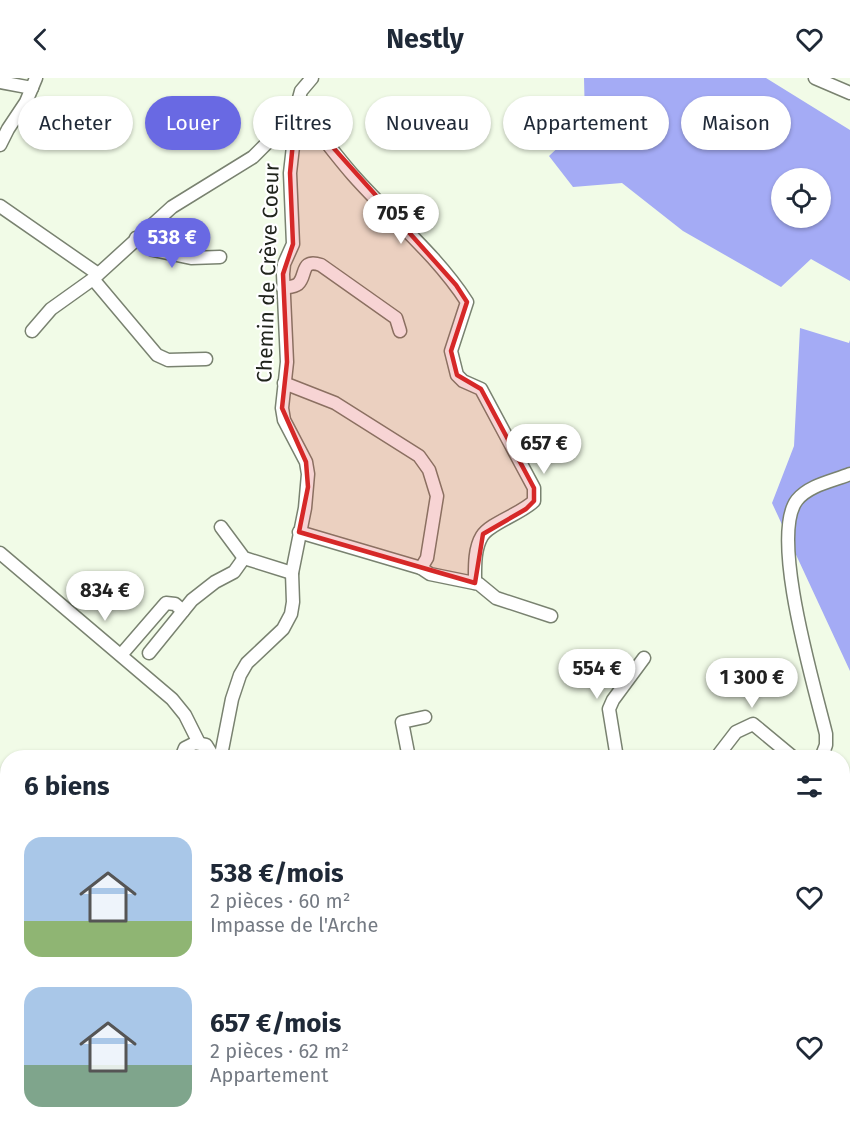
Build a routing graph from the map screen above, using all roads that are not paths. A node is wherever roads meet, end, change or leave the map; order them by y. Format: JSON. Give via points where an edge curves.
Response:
{"nodes":[{"id":1,"x":312,"y":78,"type":"edge"},
{"id":2,"x":815,"y":78,"type":"edge"},
{"id":3,"x":0,"y":82,"type":"edge"},
{"id":4,"x":34,"y":83,"type":"edge"},
{"id":5,"x":850,"y":93,"type":"edge"},
{"id":6,"x":300,"y":96,"type":"edge"},
{"id":7,"x":0,"y":145,"type":"edge"},
{"id":8,"x":260,"y":150,"type":"edge"},
{"id":9,"x":292,"y":150,"type":"edge"},
{"id":10,"x":333,"y":150,"type":"edge"},
{"id":11,"x":0,"y":206,"type":"edge"},
{"id":12,"x":136,"y":238,"type":"junction"},
{"id":13,"x":220,"y":257,"type":"dead end"},
{"id":14,"x":96,"y":276,"type":"junction"},
{"id":15,"x":283,"y":288,"type":"junction"},
{"id":16,"x":32,"y":331,"type":"dead end"},
{"id":17,"x":400,"y":331,"type":"dead end"},
{"id":18,"x":206,"y":358,"type":"dead end"},
{"id":19,"x":284,"y":383,"type":"junction"},
{"id":20,"x":850,"y":474,"type":"edge"},
{"id":21,"x":221,"y":527,"type":"dead end"},
{"id":22,"x":299,"y":531,"type":"junction"},
{"id":23,"x":0,"y":553,"type":"edge"},
{"id":24,"x":244,"y":558,"type":"junction"},
{"id":25,"x":421,"y":568,"type":"junction"},
{"id":26,"x":292,"y":573,"type":"junction"},
{"id":27,"x":475,"y":583,"type":"junction"},
{"id":28,"x":183,"y":611,"type":"junction"},
{"id":29,"x":551,"y":616,"type":"dead end"},
{"id":30,"x":149,"y":652,"type":"dead end"},
{"id":31,"x":121,"y":655,"type":"junction"},
{"id":32,"x":644,"y":658,"type":"dead end"},
{"id":33,"x":185,"y":715,"type":"junction"},
{"id":34,"x":425,"y":717,"type":"dead end"},
{"id":35,"x":225,"y":733,"type":"junction"},
{"id":36,"x":202,"y":744,"type":"junction"},
{"id":37,"x":184,"y":750,"type":"edge"},
{"id":38,"x":186,"y":750,"type":"edge"},
{"id":39,"x":208,"y":750,"type":"edge"},
{"id":40,"x":219,"y":750,"type":"edge"},
{"id":41,"x":408,"y":750,"type":"edge"},
{"id":42,"x":616,"y":750,"type":"edge"},
{"id":43,"x":722,"y":750,"type":"edge"},
{"id":44,"x":784,"y":750,"type":"edge"},
{"id":45,"x":824,"y":750,"type":"edge"}],
"edges":[{"from":1,"to":6,"type":"street","name":"Chemin de Crève Coeur"},
{"from":2,"to":5,"type":"street"},
{"from":3,"to":4,"type":"street"},
{"from":4,"to":7,"type":"street"},
{"from":8,"to":12,"type":"street","via":[[172,207]]},
{"from":9,"to":15,"type":"street","name":"Chemin de Crève Coeur","via":[[292,244],[284,264]]},
{"from":10,"to":27,"type":"street","via":[[406,228],[467,302],[451,351],[457,375],[481,389],[534,488],[535,497],[526,509],[483,534],[475,562]]},
{"from":11,"to":14,"type":"street"},
{"from":12,"to":13,"type":"street","via":[[153,250],[191,258]]},
{"from":12,"to":14,"type":"street"},
{"from":14,"to":16,"type":"street","via":[[51,309]]},
{"from":14,"to":18,"type":"street","via":[[157,355],[168,360]]},
{"from":15,"to":17,"type":"street","via":[[296,286],[306,267],[316,263],[396,318]]},
{"from":15,"to":19,"type":"street","name":"Chemin de Crève Coeur","via":[[287,345]]},
{"from":19,"to":22,"type":"street","name":"Chemin de Crève Coeur","via":[[284,420],[306,462],[308,474]]},
{"from":19,"to":25,"type":"street","via":[[335,403],[419,456],[437,496],[427,558]]},
{"from":20,"to":45,"type":"street","via":[[801,495],[793,506],[788,528],[791,583],[826,734]]},
{"from":21,"to":24,"type":"street"},
{"from":22,"to":25,"type":"street"},
{"from":22,"to":26,"type":"street","name":"Chemin de Crève Coeur"},
{"from":23,"to":31,"type":"street"},
{"from":24,"to":26,"type":"street"},
{"from":24,"to":28,"type":"street","via":[[234,572],[215,582]]},
{"from":25,"to":27,"type":"street","via":[[430,574]]},
{"from":26,"to":35,"type":"street","name":"Chemin de Crève Coeur","via":[[289,619],[240,675]]},
{"from":27,"to":29,"type":"street","via":[[496,598]]},
{"from":28,"to":30,"type":"street"},
{"from":28,"to":31,"type":"street","via":[[166,603]]},
{"from":31,"to":33,"type":"street"},
{"from":32,"to":42,"type":"street","via":[[609,709]]},
{"from":33,"to":36,"type":"street"},
{"from":33,"to":37,"type":"street"},
{"from":34,"to":41,"type":"street","via":[[402,722]]},
{"from":35,"to":36,"type":"street","via":[[215,742]]},
{"from":35,"to":40,"type":"street","name":"Chemin de Crève Coeur"},
{"from":36,"to":38,"type":"street","via":[[191,744]]},
{"from":36,"to":39,"type":"street"},
{"from":43,"to":44,"type":"street","via":[[736,732],[753,724]]}]}
